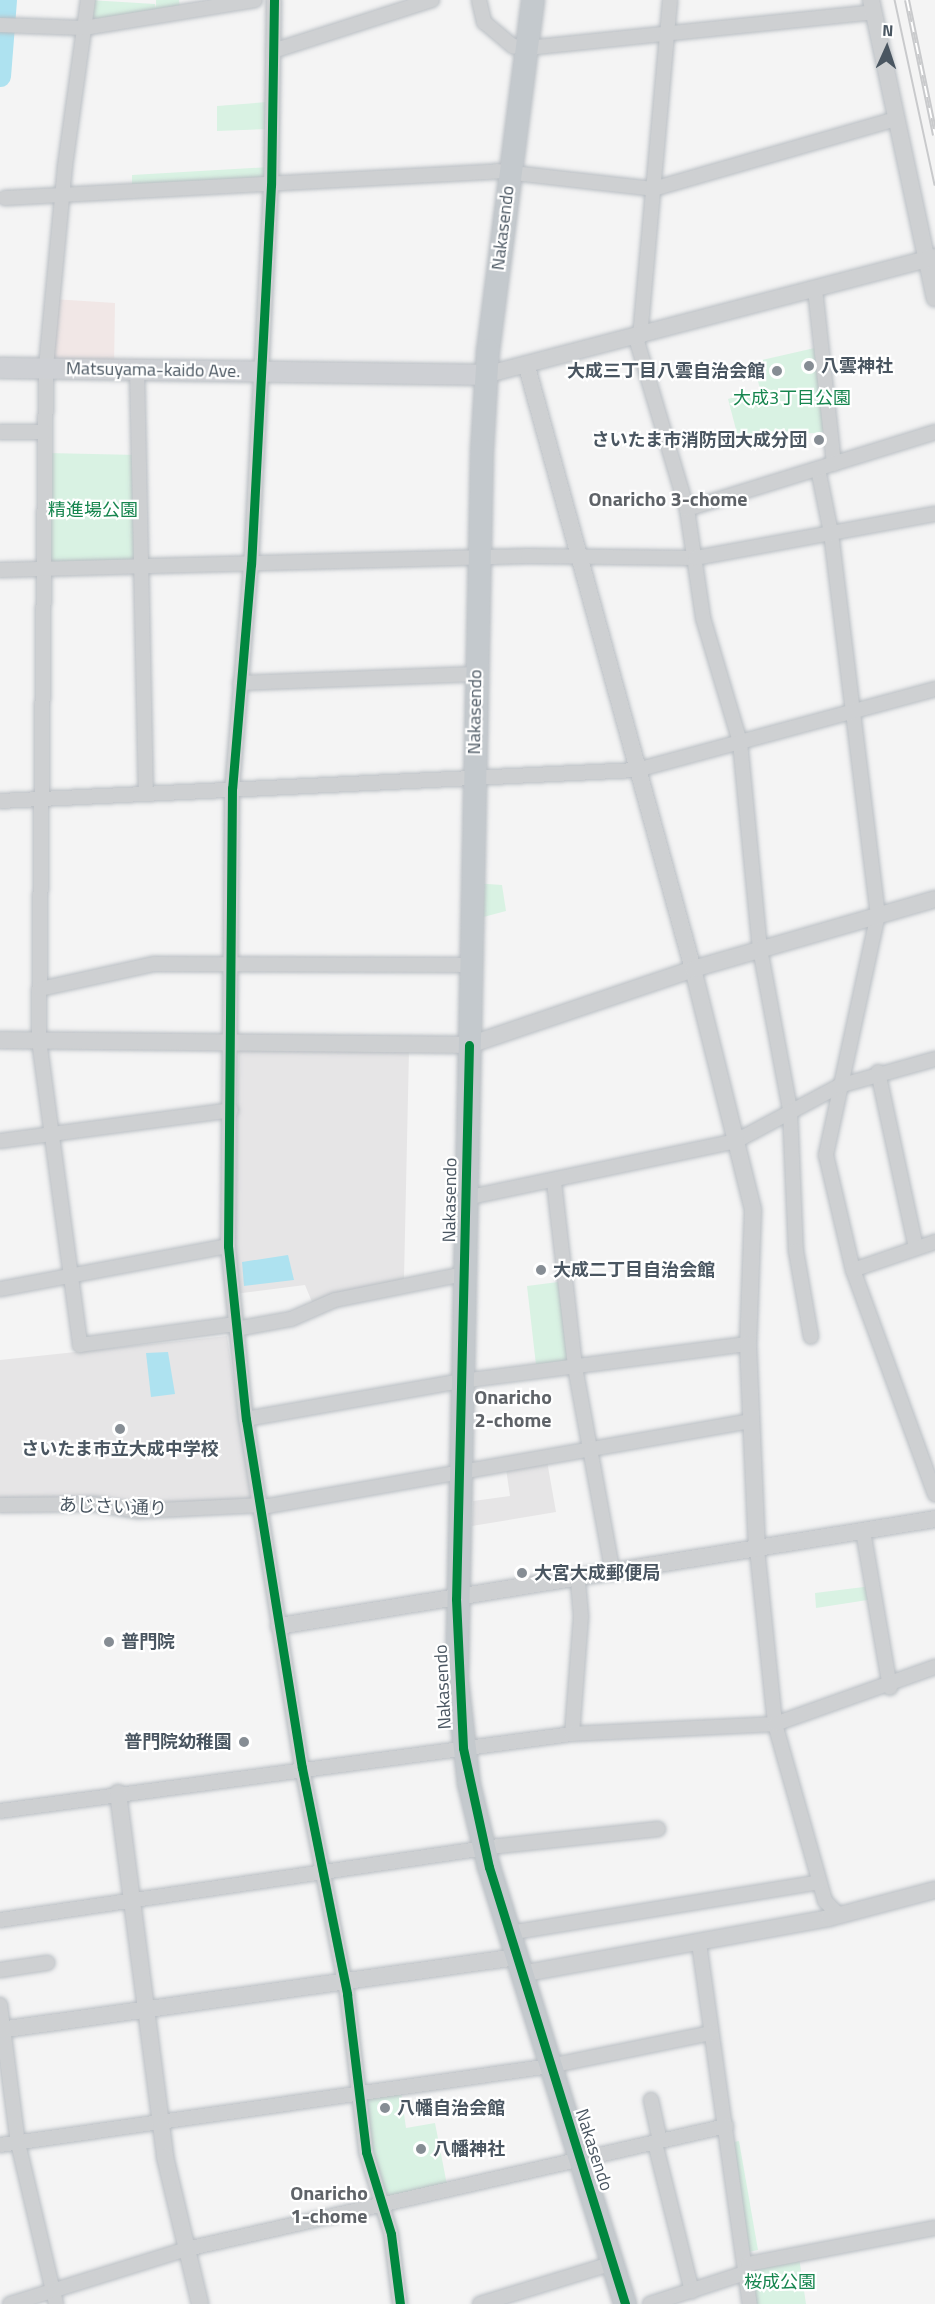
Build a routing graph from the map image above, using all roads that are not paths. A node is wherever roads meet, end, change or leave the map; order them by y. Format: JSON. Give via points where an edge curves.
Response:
{"nodes":[{"id":1,"x":88,"y":0,"type":"edge"},
{"id":2,"x":255,"y":0,"type":"edge"},
{"id":3,"x":274,"y":0,"type":"edge"},
{"id":4,"x":432,"y":0,"type":"edge"},
{"id":5,"x":479,"y":0,"type":"edge"},
{"id":6,"x":533,"y":0,"type":"edge"},
{"id":7,"x":670,"y":0,"type":"edge"},
{"id":8,"x":872,"y":6,"type":"edge"},
{"id":9,"x":5,"y":26,"type":"edge"},
{"id":10,"x":84,"y":28,"type":"junction"},
{"id":11,"x":666,"y":35,"type":"junction"},
{"id":12,"x":527,"y":48,"type":"junction"},
{"id":13,"x":273,"y":51,"type":"junction"},
{"id":14,"x":895,"y":119,"type":"junction"},
{"id":15,"x":510,"y":172,"type":"junction"},
{"id":16,"x":271,"y":185,"type":"junction"},
{"id":17,"x":653,"y":189,"type":"junction"},
{"id":18,"x":4,"y":198,"type":"dead end"},
{"id":19,"x":61,"y":198,"type":"junction"},
{"id":20,"x":930,"y":258,"type":"edge"},
{"id":21,"x":815,"y":289,"type":"junction"},
{"id":22,"x":935,"y":298,"type":"edge"},
{"id":23,"x":638,"y":337,"type":"junction"},
{"id":24,"x":0,"y":368,"type":"edge"},
{"id":25,"x":46,"y":368,"type":"junction"},
{"id":26,"x":527,"y":368,"type":"junction"},
{"id":27,"x":137,"y":369,"type":"junction"},
{"id":28,"x":260,"y":372,"type":"junction"},
{"id":29,"x":485,"y":375,"type":"junction"},
{"id":30,"x":0,"y":432,"type":"edge"},
{"id":31,"x":45,"y":432,"type":"junction"},
{"id":32,"x":935,"y":432,"type":"edge"},
{"id":33,"x":834,"y":464,"type":"junction"},
{"id":34,"x":818,"y":469,"type":"junction"},
{"id":35,"x":687,"y":509,"type":"junction"},
{"id":36,"x":935,"y":514,"type":"edge"},
{"id":37,"x":831,"y":533,"type":"junction"},
{"id":38,"x":478,"y":557,"type":"junction"},
{"id":39,"x":581,"y":558,"type":"junction"},
{"id":40,"x":695,"y":558,"type":"junction"},
{"id":41,"x":251,"y":564,"type":"junction"},
{"id":42,"x":141,"y":567,"type":"junction"},
{"id":43,"x":44,"y":569,"type":"junction"},
{"id":44,"x":0,"y":570,"type":"edge"},
{"id":45,"x":476,"y":674,"type":"junction"},
{"id":46,"x":240,"y":683,"type":"junction"},
{"id":47,"x":935,"y":689,"type":"edge"},
{"id":48,"x":853,"y":710,"type":"junction"},
{"id":49,"x":740,"y":742,"type":"junction"},
{"id":50,"x":638,"y":770,"type":"junction"},
{"id":51,"x":474,"y":779,"type":"junction"},
{"id":52,"x":232,"y":788,"type":"junction"},
{"id":53,"x":146,"y":793,"type":"junction"},
{"id":54,"x":41,"y":798,"type":"junction"},
{"id":55,"x":0,"y":801,"type":"edge"},
{"id":56,"x":935,"y":899,"type":"edge"},
{"id":57,"x":878,"y":914,"type":"junction"},
{"id":58,"x":760,"y":949,"type":"junction"},
{"id":59,"x":229,"y":962,"type":"junction"},
{"id":60,"x":470,"y":965,"type":"junction"},
{"id":61,"x":693,"y":969,"type":"junction"},
{"id":62,"x":40,"y":989,"type":"junction"},
{"id":63,"x":231,"y":1039,"type":"junction"},
{"id":64,"x":0,"y":1040,"type":"edge"},
{"id":65,"x":39,"y":1040,"type":"junction"},
{"id":66,"x":469,"y":1044,"type":"junction"},
{"id":67,"x":935,"y":1059,"type":"edge"},
{"id":68,"x":878,"y":1072,"type":"junction"},
{"id":69,"x":838,"y":1086,"type":"junction"},
{"id":70,"x":231,"y":1110,"type":"junction"},
{"id":71,"x":790,"y":1110,"type":"junction"},
{"id":72,"x":52,"y":1133,"type":"junction"},
{"id":73,"x":0,"y":1141,"type":"edge"},
{"id":74,"x":736,"y":1141,"type":"junction"},
{"id":75,"x":554,"y":1182,"type":"junction"},
{"id":76,"x":466,"y":1198,"type":"junction"},
{"id":77,"x":935,"y":1242,"type":"edge"},
{"id":78,"x":228,"y":1246,"type":"junction"},
{"id":79,"x":916,"y":1248,"type":"junction"},
{"id":80,"x":853,"y":1270,"type":"junction"},
{"id":81,"x":464,"y":1274,"type":"junction"},
{"id":82,"x":72,"y":1276,"type":"junction"},
{"id":83,"x":0,"y":1289,"type":"edge"},
{"id":84,"x":236,"y":1326,"type":"junction"},
{"id":85,"x":811,"y":1336,"type":"dead end"},
{"id":86,"x":748,"y":1344,"type":"junction"},
{"id":87,"x":575,"y":1367,"type":"junction"},
{"id":88,"x":462,"y":1381,"type":"junction"},
{"id":89,"x":246,"y":1419,"type":"junction"},
{"id":90,"x":751,"y":1421,"type":"junction"},
{"id":91,"x":588,"y":1449,"type":"junction"},
{"id":92,"x":459,"y":1472,"type":"junction"},
{"id":93,"x":935,"y":1494,"type":"edge"},
{"id":94,"x":0,"y":1506,"type":"edge"},
{"id":95,"x":263,"y":1506,"type":"junction"},
{"id":96,"x":935,"y":1519,"type":"edge"},
{"id":97,"x":863,"y":1531,"type":"junction"},
{"id":98,"x":757,"y":1549,"type":"junction"},
{"id":99,"x":613,"y":1574,"type":"junction"},
{"id":100,"x":578,"y":1580,"type":"junction"},
{"id":101,"x":456,"y":1599,"type":"junction"},
{"id":102,"x":279,"y":1626,"type":"junction"},
{"id":103,"x":935,"y":1667,"type":"edge"},
{"id":104,"x":890,"y":1688,"type":"junction"},
{"id":105,"x":775,"y":1724,"type":"junction"},
{"id":106,"x":572,"y":1734,"type":"junction"},
{"id":107,"x":463,"y":1748,"type":"junction"},
{"id":108,"x":302,"y":1768,"type":"junction"},
{"id":109,"x":118,"y":1793,"type":"junction"},
{"id":110,"x":0,"y":1811,"type":"edge"},
{"id":111,"x":658,"y":1829,"type":"dead end"},
{"id":112,"x":484,"y":1851,"type":"junction"},
{"id":113,"x":321,"y":1875,"type":"junction"},
{"id":114,"x":819,"y":1882,"type":"junction"},
{"id":115,"x":935,"y":1890,"type":"edge"},
{"id":116,"x":131,"y":1901,"type":"junction"},
{"id":117,"x":839,"y":1915,"type":"junction"},
{"id":118,"x":0,"y":1920,"type":"edge"},
{"id":119,"x":509,"y":1933,"type":"junction"},
{"id":120,"x":699,"y":1943,"type":"junction"},
{"id":121,"x":47,"y":1963,"type":"dead end"},
{"id":122,"x":519,"y":1965,"type":"junction"},
{"id":123,"x":0,"y":1970,"type":"edge"},
{"id":124,"x":345,"y":1980,"type":"junction"},
{"id":125,"x":0,"y":2005,"type":"edge"},
{"id":126,"x":144,"y":2008,"type":"junction"},
{"id":127,"x":2,"y":2029,"type":"edge"},
{"id":128,"x":711,"y":2033,"type":"junction"},
{"id":129,"x":550,"y":2066,"type":"junction"},
{"id":130,"x":360,"y":2095,"type":"junction"},
{"id":131,"x":651,"y":2100,"type":"dead end"},
{"id":132,"x":159,"y":2121,"type":"junction"},
{"id":133,"x":726,"y":2126,"type":"junction"},
{"id":134,"x":658,"y":2142,"type":"junction"},
{"id":135,"x":18,"y":2143,"type":"junction"},
{"id":136,"x":0,"y":2145,"type":"edge"},
{"id":137,"x":579,"y":2159,"type":"junction"},
{"id":138,"x":381,"y":2205,"type":"junction"},
{"id":139,"x":935,"y":2228,"type":"edge"},
{"id":140,"x":187,"y":2249,"type":"junction"},
{"id":141,"x":613,"y":2263,"type":"junction"},
{"id":142,"x":748,"y":2268,"type":"junction"},
{"id":143,"x":692,"y":2291,"type":"junction"},
{"id":144,"x":54,"y":2298,"type":"edge"},
{"id":145,"x":10,"y":2304,"type":"edge"},
{"id":146,"x":200,"y":2304,"type":"edge"},
{"id":147,"x":400,"y":2304,"type":"edge"},
{"id":148,"x":480,"y":2304,"type":"edge"},
{"id":149,"x":625,"y":2304,"type":"edge"},
{"id":150,"x":650,"y":2304,"type":"edge"},
{"id":151,"x":750,"y":2304,"type":"edge"}],
"edges":[{"from":1,"to":10,"type":"street"},
{"from":2,"to":10,"type":"street"},
{"from":3,"to":13,"type":"street"},
{"from":4,"to":13,"type":"street"},
{"from":5,"to":12,"type":"street","via":[[484,22],[513,46]]},
{"from":6,"to":12,"type":"highway","name":"Nakasendo"},
{"from":7,"to":11,"type":"street"},
{"from":8,"to":11,"type":"street"},
{"from":8,"to":14,"type":"street"},
{"from":9,"to":10,"type":"street"},
{"from":10,"to":19,"type":"street"},
{"from":11,"to":12,"type":"street"},
{"from":11,"to":17,"type":"street"},
{"from":12,"to":15,"type":"highway","name":"Nakasendo"},
{"from":13,"to":16,"type":"street"},
{"from":14,"to":17,"type":"street"},
{"from":14,"to":20,"type":"street"},
{"from":15,"to":16,"type":"street"},
{"from":15,"to":17,"type":"street"},
{"from":15,"to":29,"type":"highway","name":"Nakasendo"},
{"from":16,"to":19,"type":"street"},
{"from":16,"to":28,"type":"street"},
{"from":17,"to":23,"type":"street"},
{"from":18,"to":19,"type":"street"},
{"from":19,"to":25,"type":"street"},
{"from":20,"to":21,"type":"street"},
{"from":20,"to":22,"type":"street"},
{"from":21,"to":23,"type":"street"},
{"from":21,"to":33,"type":"street"},
{"from":23,"to":26,"type":"street"},
{"from":23,"to":35,"type":"street"},
{"from":24,"to":25,"type":"main road","name":"Matsuyama-kaido Ave."},
{"from":25,"to":27,"type":"main road","name":"Matsuyama-kaido Ave."},
{"from":25,"to":31,"type":"street"},
{"from":26,"to":29,"type":"street"},
{"from":26,"to":39,"type":"street"},
{"from":27,"to":28,"type":"main road","name":"Matsuyama-kaido Ave."},
{"from":27,"to":42,"type":"street"},
{"from":28,"to":29,"type":"main road","name":"Matsuyama-kaido Ave."},
{"from":28,"to":41,"type":"street"},
{"from":29,"to":38,"type":"highway","name":"Nakasendo"},
{"from":30,"to":31,"type":"street"},
{"from":31,"to":43,"type":"street"},
{"from":32,"to":33,"type":"street"},
{"from":33,"to":34,"type":"street"},
{"from":34,"to":35,"type":"street"},
{"from":34,"to":37,"type":"street"},
{"from":35,"to":40,"type":"street"},
{"from":36,"to":37,"type":"street"},
{"from":37,"to":40,"type":"street"},
{"from":37,"to":48,"type":"street"},
{"from":38,"to":39,"type":"street"},
{"from":38,"to":41,"type":"street"},
{"from":38,"to":45,"type":"highway","name":"Nakasendo"},
{"from":39,"to":40,"type":"street"},
{"from":39,"to":50,"type":"street"},
{"from":40,"to":49,"type":"street","via":[[703,618]]},
{"from":41,"to":42,"type":"street"},
{"from":41,"to":46,"type":"street"},
{"from":42,"to":43,"type":"street"},
{"from":42,"to":53,"type":"street"},
{"from":43,"to":44,"type":"street"},
{"from":43,"to":54,"type":"street"},
{"from":45,"to":46,"type":"street"},
{"from":45,"to":51,"type":"highway","name":"Nakasendo"},
{"from":46,"to":52,"type":"street"},
{"from":47,"to":48,"type":"street"},
{"from":48,"to":49,"type":"street"},
{"from":48,"to":57,"type":"street"},
{"from":49,"to":50,"type":"street"},
{"from":49,"to":58,"type":"street"},
{"from":50,"to":51,"type":"street"},
{"from":50,"to":61,"type":"street"},
{"from":51,"to":52,"type":"street"},
{"from":51,"to":60,"type":"highway","name":"Nakasendo"},
{"from":52,"to":53,"type":"street"},
{"from":52,"to":59,"type":"street"},
{"from":53,"to":54,"type":"street"},
{"from":54,"to":55,"type":"street"},
{"from":54,"to":62,"type":"street"},
{"from":56,"to":57,"type":"street"},
{"from":57,"to":58,"type":"street"},
{"from":57,"to":69,"type":"street"},
{"from":58,"to":61,"type":"street"},
{"from":58,"to":71,"type":"street"},
{"from":59,"to":60,"type":"street"},
{"from":59,"to":62,"type":"street","via":[[154,964]]},
{"from":59,"to":63,"type":"street"},
{"from":60,"to":66,"type":"highway","name":"Nakasendo"},
{"from":61,"to":66,"type":"street"},
{"from":61,"to":74,"type":"street"},
{"from":62,"to":65,"type":"street"},
{"from":63,"to":65,"type":"street"},
{"from":63,"to":66,"type":"street"},
{"from":63,"to":70,"type":"street"},
{"from":64,"to":65,"type":"street"},
{"from":65,"to":72,"type":"street"},
{"from":66,"to":76,"type":"highway","name":"Nakasendo"},
{"from":67,"to":68,"type":"street"},
{"from":68,"to":69,"type":"street"},
{"from":68,"to":79,"type":"street"},
{"from":69,"to":71,"type":"street"},
{"from":69,"to":80,"type":"street","via":[[826,1155]]},
{"from":70,"to":72,"type":"street"},
{"from":70,"to":78,"type":"street"},
{"from":71,"to":74,"type":"street"},
{"from":71,"to":85,"type":"street","via":[[796,1251]]},
{"from":72,"to":73,"type":"street"},
{"from":72,"to":82,"type":"street"},
{"from":74,"to":75,"type":"street"},
{"from":74,"to":86,"type":"street","via":[[753,1210]]},
{"from":75,"to":76,"type":"street"},
{"from":75,"to":87,"type":"street"},
{"from":76,"to":81,"type":"highway","name":"Nakasendo"},
{"from":77,"to":79,"type":"street"},
{"from":78,"to":82,"type":"street"},
{"from":78,"to":84,"type":"street"},
{"from":79,"to":80,"type":"street"},
{"from":80,"to":93,"type":"street"},
{"from":81,"to":84,"type":"street","via":[[335,1300],[291,1318]]},
{"from":81,"to":88,"type":"highway","name":"Nakasendo"},
{"from":82,"to":83,"type":"street"},
{"from":82,"to":84,"type":"street","via":[[80,1345]]},
{"from":84,"to":89,"type":"street"},
{"from":86,"to":87,"type":"street"},
{"from":86,"to":90,"type":"street"},
{"from":87,"to":88,"type":"street"},
{"from":87,"to":91,"type":"street"},
{"from":88,"to":89,"type":"street"},
{"from":88,"to":92,"type":"highway","name":"Nakasendo"},
{"from":89,"to":95,"type":"street"},
{"from":90,"to":91,"type":"street","name":"あじさい通り"},
{"from":90,"to":98,"type":"street"},
{"from":91,"to":92,"type":"street","name":"あじさい通り"},
{"from":91,"to":99,"type":"street"},
{"from":92,"to":95,"type":"street","name":"あじさい通り"},
{"from":92,"to":101,"type":"highway","name":"Nakasendo"},
{"from":94,"to":95,"type":"street","name":"あじさい通り","via":[[94,1504],[138,1511]]},
{"from":95,"to":102,"type":"street"},
{"from":96,"to":97,"type":"street"},
{"from":97,"to":98,"type":"street"},
{"from":97,"to":104,"type":"street"},
{"from":98,"to":99,"type":"street"},
{"from":98,"to":105,"type":"street"},
{"from":99,"to":100,"type":"street"},
{"from":100,"to":101,"type":"street"},
{"from":100,"to":106,"type":"street","via":[[581,1616]]},
{"from":101,"to":102,"type":"street"},
{"from":101,"to":107,"type":"highway","name":"Nakasendo"},
{"from":102,"to":108,"type":"street"},
{"from":103,"to":104,"type":"street"},
{"from":104,"to":105,"type":"street"},
{"from":105,"to":106,"type":"street"},
{"from":105,"to":114,"type":"street"},
{"from":106,"to":107,"type":"street"},
{"from":107,"to":108,"type":"street"},
{"from":107,"to":112,"type":"highway","name":"Nakasendo"},
{"from":108,"to":109,"type":"street"},
{"from":108,"to":113,"type":"street"},
{"from":109,"to":110,"type":"street"},
{"from":109,"to":116,"type":"street"},
{"from":111,"to":112,"type":"street"},
{"from":112,"to":113,"type":"street"},
{"from":112,"to":119,"type":"highway","name":"Nakasendo"},
{"from":113,"to":116,"type":"street"},
{"from":113,"to":124,"type":"street"},
{"from":114,"to":117,"type":"street","via":[[825,1901]]},
{"from":114,"to":119,"type":"street"},
{"from":115,"to":117,"type":"street"},
{"from":116,"to":118,"type":"street"},
{"from":116,"to":126,"type":"street"},
{"from":117,"to":120,"type":"street"},
{"from":119,"to":122,"type":"highway","name":"Nakasendo"},
{"from":120,"to":122,"type":"street"},
{"from":120,"to":128,"type":"street"},
{"from":121,"to":123,"type":"street"},
{"from":122,"to":124,"type":"street"},
{"from":122,"to":129,"type":"highway","name":"Nakasendo"},
{"from":124,"to":126,"type":"street"},
{"from":124,"to":130,"type":"street"},
{"from":125,"to":127,"type":"street"},
{"from":126,"to":127,"type":"street"},
{"from":126,"to":132,"type":"street"},
{"from":127,"to":135,"type":"street"},
{"from":128,"to":129,"type":"street"},
{"from":128,"to":133,"type":"street"},
{"from":129,"to":130,"type":"street"},
{"from":129,"to":137,"type":"highway","name":"Nakasendo"},
{"from":130,"to":132,"type":"street"},
{"from":130,"to":138,"type":"street","via":[[366,2152]]},
{"from":131,"to":134,"type":"street"},
{"from":132,"to":135,"type":"street"},
{"from":132,"to":140,"type":"street"},
{"from":133,"to":134,"type":"street"},
{"from":133,"to":142,"type":"street"},
{"from":134,"to":137,"type":"street"},
{"from":134,"to":143,"type":"street"},
{"from":135,"to":136,"type":"street"},
{"from":135,"to":144,"type":"street"},
{"from":137,"to":138,"type":"street"},
{"from":137,"to":141,"type":"highway","name":"Nakasendo"},
{"from":138,"to":140,"type":"street"},
{"from":138,"to":147,"type":"street"},
{"from":139,"to":142,"type":"street"},
{"from":140,"to":144,"type":"street"},
{"from":140,"to":146,"type":"street"},
{"from":141,"to":148,"type":"street"},
{"from":141,"to":149,"type":"highway","name":"Nakasendo"},
{"from":142,"to":143,"type":"street"},
{"from":142,"to":151,"type":"street"},
{"from":143,"to":150,"type":"street"},
{"from":144,"to":145,"type":"street"}]}
